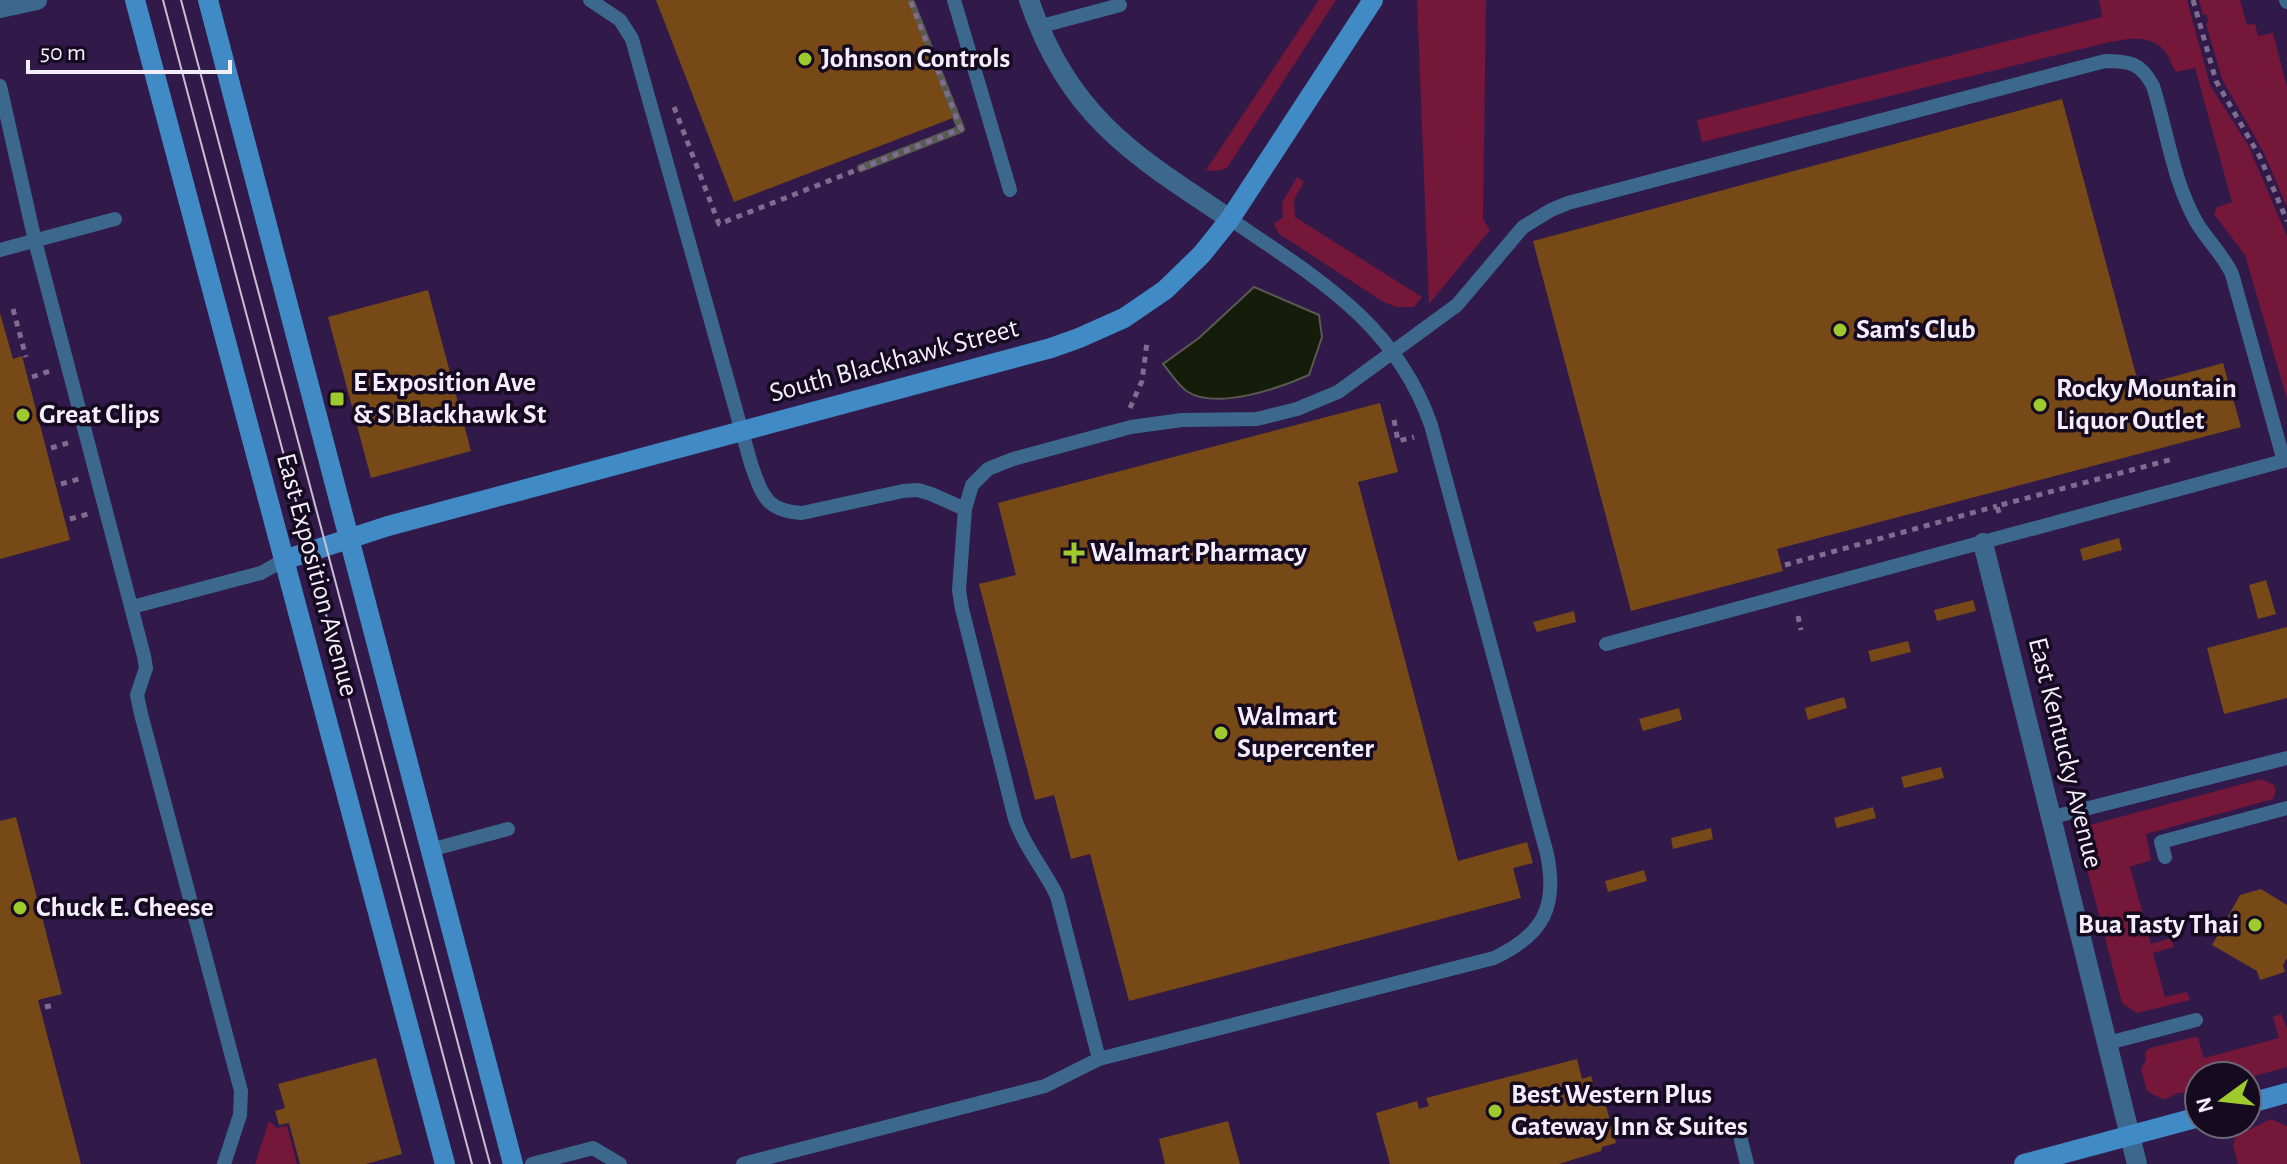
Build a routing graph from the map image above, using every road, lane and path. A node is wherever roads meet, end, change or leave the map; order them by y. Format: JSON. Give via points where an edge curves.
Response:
{"nodes":[{"id":1,"x":37,"y":0,"type":"edge"},
{"id":2,"x":135,"y":0,"type":"edge"},
{"id":3,"x":208,"y":0,"type":"edge"},
{"id":4,"x":590,"y":0,"type":"edge"},
{"id":5,"x":910,"y":0,"type":"edge"},
{"id":6,"x":954,"y":0,"type":"edge"},
{"id":7,"x":1029,"y":0,"type":"edge"},
{"id":8,"x":1373,"y":0,"type":"edge"},
{"id":9,"x":2193,"y":0,"type":"edge"},
{"id":10,"x":1120,"y":5,"type":"dead end"},
{"id":11,"x":0,"y":8,"type":"edge"},
{"id":12,"x":1038,"y":27,"type":"junction"},
{"id":13,"x":0,"y":86,"type":"edge"},
{"id":14,"x":1010,"y":190,"type":"dead end"},
{"id":15,"x":115,"y":219,"type":"dead end"},
{"id":16,"x":1230,"y":219,"type":"junction"},
{"id":17,"x":2287,"y":221,"type":"edge"},
{"id":18,"x":719,"y":224,"type":"dead end"},
{"id":19,"x":35,"y":241,"type":"junction"},
{"id":20,"x":0,"y":250,"type":"edge"},
{"id":21,"x":13,"y":309,"type":"dead end"},
{"id":22,"x":1147,"y":342,"type":"dead end"},
{"id":23,"x":1393,"y":353,"type":"junction"},
{"id":24,"x":26,"y":357,"type":"dead end"},
{"id":25,"x":50,"y":371,"type":"dead end"},
{"id":26,"x":32,"y":377,"type":"dead end"},
{"id":27,"x":60,"y":407,"type":"dead end"},
{"id":28,"x":41,"y":413,"type":"dead end"},
{"id":29,"x":1122,"y":418,"type":"dead end"},
{"id":30,"x":1394,"y":420,"type":"dead end"},
{"id":31,"x":743,"y":430,"type":"junction"},
{"id":32,"x":1419,"y":436,"type":"dead end"},
{"id":33,"x":68,"y":443,"type":"dead end"},
{"id":34,"x":51,"y":448,"type":"dead end"},
{"id":35,"x":2173,"y":459,"type":"dead end"},
{"id":36,"x":2286,"y":461,"type":"edge"},
{"id":37,"x":79,"y":479,"type":"dead end"},
{"id":38,"x":61,"y":484,"type":"dead end"},
{"id":39,"x":965,"y":509,"type":"junction"},
{"id":40,"x":88,"y":514,"type":"dead end"},
{"id":41,"x":70,"y":519,"type":"dead end"},
{"id":42,"x":348,"y":538,"type":"junction"},
{"id":43,"x":1983,"y":543,"type":"junction"},
{"id":44,"x":284,"y":560,"type":"junction"},
{"id":45,"x":1785,"y":565,"type":"dead end"},
{"id":46,"x":132,"y":607,"type":"junction"},
{"id":47,"x":1798,"y":616,"type":"dead end"},
{"id":48,"x":1801,"y":630,"type":"dead end"},
{"id":49,"x":1606,"y":644,"type":"dead end"},
{"id":50,"x":2286,"y":761,"type":"edge"},
{"id":51,"x":2287,"y":808,"type":"edge"},
{"id":52,"x":2053,"y":817,"type":"junction"},
{"id":53,"x":508,"y":829,"type":"dead end"},
{"id":54,"x":430,"y":850,"type":"junction"},
{"id":55,"x":2165,"y":857,"type":"dead end"},
{"id":56,"x":54,"y":1005,"type":"dead end"},
{"id":57,"x":45,"y":1007,"type":"dead end"},
{"id":58,"x":2196,"y":1020,"type":"dead end"},
{"id":59,"x":2108,"y":1043,"type":"junction"},
{"id":60,"x":1099,"y":1059,"type":"junction"},
{"id":61,"x":2287,"y":1093,"type":"edge"},
{"id":62,"x":2263,"y":1100,"type":"edge"},
{"id":63,"x":2183,"y":1121,"type":"edge"},
{"id":64,"x":2130,"y":1136,"type":"junction"},
{"id":65,"x":1741,"y":1140,"type":"dead end"},
{"id":66,"x":224,"y":1164,"type":"edge"},
{"id":67,"x":445,"y":1164,"type":"edge"},
{"id":68,"x":513,"y":1164,"type":"edge"},
{"id":69,"x":532,"y":1164,"type":"edge"},
{"id":70,"x":620,"y":1164,"type":"edge"},
{"id":71,"x":743,"y":1164,"type":"edge"},
{"id":72,"x":1747,"y":1164,"type":"edge"},
{"id":73,"x":2024,"y":1164,"type":"edge"},
{"id":74,"x":2137,"y":1164,"type":"edge"}],
"edges":[{"from":1,"to":11,"type":"street"},
{"from":2,"to":44,"type":"street","name":"East Exposition Avenue"},
{"from":3,"to":42,"type":"street","name":"East Exposition Avenue"},
{"from":4,"to":31,"type":"lane","via":[[620,20],[632,39]]},
{"from":5,"to":18,"type":"path","via":[[961,129]]},
{"from":6,"to":14,"type":"lane"},
{"from":7,"to":12,"type":"street"},
{"from":8,"to":16,"type":"street","name":"South Blackhawk Street"},
{"from":9,"to":17,"type":"path","via":[[2216,81],[2260,157]]},
{"from":10,"to":12,"type":"lane"},
{"from":12,"to":16,"type":"street","via":[[1067,82],[1114,137]]},
{"from":13,"to":19,"type":"lane"},
{"from":15,"to":19,"type":"lane"},
{"from":16,"to":23,"type":"lane","via":[[1333,289]]},
{"from":16,"to":31,"type":"street","name":"South Blackhawk Street","via":[[1179,278],[1098,330],[1051,348]]},
{"from":19,"to":20,"type":"lane"},
{"from":19,"to":46,"type":"lane"},
{"from":21,"to":24,"type":"path"},
{"from":22,"to":29,"type":"path","via":[[1137,396]]},
{"from":23,"to":36,"type":"lane","via":[[1457,305],[1510,240],[1551,210],[2120,61],[2146,72],[2188,204],[2232,274]]},
{"from":23,"to":39,"type":"lane","via":[[1338,392],[1297,409],[1239,421],[1154,422],[1001,463],[978,477]]},
{"from":23,"to":60,"type":"lane","via":[[1418,391],[1431,425],[1543,838],[1552,887],[1544,917],[1523,943],[1494,958]]},
{"from":25,"to":26,"type":"path"},
{"from":27,"to":28,"type":"path"},
{"from":30,"to":32,"type":"path","via":[[1398,441]]},
{"from":31,"to":39,"type":"lane","via":[[764,498],[787,513],[918,490]]},
{"from":31,"to":42,"type":"street","name":"South Blackhawk Street"},
{"from":33,"to":34,"type":"path"},
{"from":35,"to":45,"type":"path"},
{"from":36,"to":43,"type":"lane"},
{"from":37,"to":38,"type":"path"},
{"from":39,"to":60,"type":"lane","via":[[959,590],[966,633],[1015,819],[1057,896]]},
{"from":40,"to":41,"type":"path"},
{"from":42,"to":44,"type":"street","name":"South Blackhawk Street"},
{"from":42,"to":54,"type":"street","name":"East Exposition Avenue"},
{"from":43,"to":49,"type":"lane"},
{"from":43,"to":52,"type":"street","name":"East Kentucky Avenue"},
{"from":44,"to":46,"type":"lane","via":[[261,573]]},
{"from":44,"to":67,"type":"street","name":"East Exposition Avenue"},
{"from":46,"to":66,"type":"lane","via":[[146,668],[139,704],[241,1091],[240,1115]]},
{"from":47,"to":48,"type":"path"},
{"from":50,"to":52,"type":"lane"},
{"from":51,"to":55,"type":"lane","via":[[2161,842]]},
{"from":52,"to":59,"type":"street","name":"East Kentucky Avenue"},
{"from":53,"to":54,"type":"lane"},
{"from":54,"to":68,"type":"street","name":"East Exposition Avenue"},
{"from":56,"to":57,"type":"path"},
{"from":58,"to":59,"type":"lane"},
{"from":59,"to":64,"type":"street","name":"East Kentucky Avenue"},
{"from":60,"to":71,"type":"lane","via":[[1045,1086]]},
{"from":61,"to":62,"type":"street"},
{"from":63,"to":64,"type":"street"},
{"from":64,"to":73,"type":"street"},
{"from":64,"to":74,"type":"street","name":"East Kentucky Avenue"},
{"from":65,"to":72,"type":"lane"},
{"from":69,"to":70,"type":"lane","via":[[593,1148]]}]}
